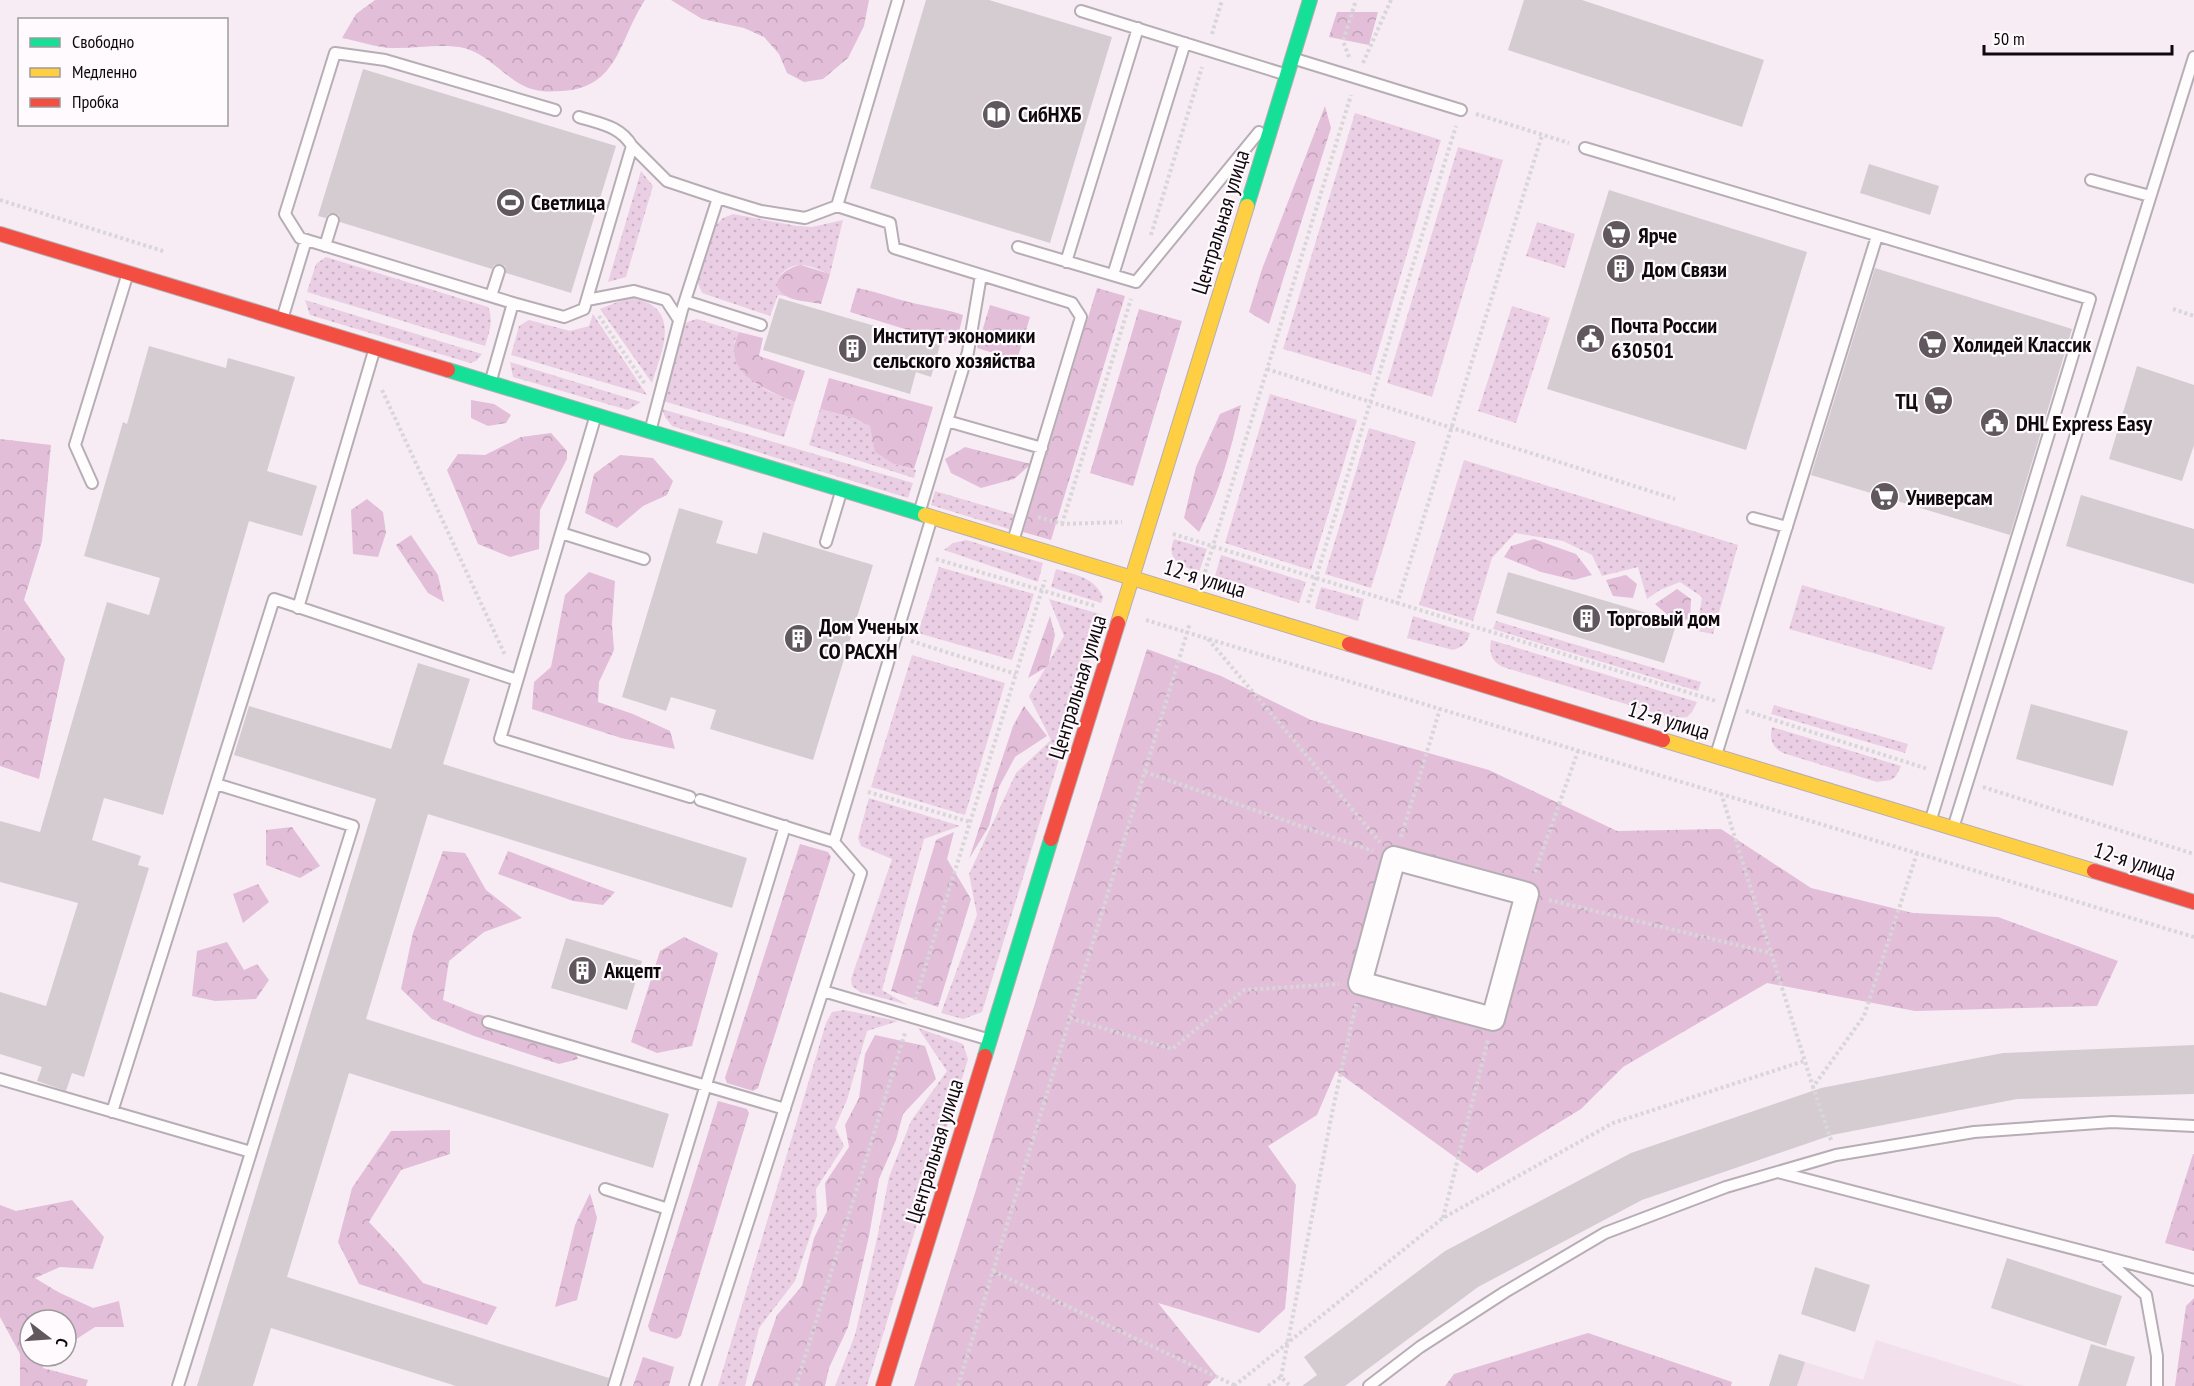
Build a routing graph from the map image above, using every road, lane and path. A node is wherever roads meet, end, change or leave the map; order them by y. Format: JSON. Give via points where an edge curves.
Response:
{"nodes":[{"id":1,"x":898,"y":0,"type":"edge"},
{"id":2,"x":1222,"y":0,"type":"edge"},
{"id":3,"x":1310,"y":0,"type":"edge"},
{"id":4,"x":1356,"y":0,"type":"edge"},
{"id":5,"x":1391,"y":0,"type":"edge"},
{"id":6,"x":1081,"y":11,"type":"dead end"},
{"id":7,"x":1138,"y":28,"type":"junction"},
{"id":8,"x":1185,"y":43,"type":"junction"},
{"id":9,"x":1207,"y":50,"type":"junction"},
{"id":10,"x":2194,"y":57,"type":"edge"},
{"id":11,"x":1292,"y":58,"type":"junction"},
{"id":12,"x":1287,"y":75,"type":"junction"},
{"id":13,"x":1357,"y":77,"type":"junction"},
{"id":14,"x":1278,"y":108,"type":"junction"},
{"id":15,"x":555,"y":110,"type":"dead end"},
{"id":16,"x":1461,"y":110,"type":"junction"},
{"id":17,"x":579,"y":117,"type":"dead end"},
{"id":18,"x":1542,"y":135,"type":"junction"},
{"id":19,"x":632,"y":146,"type":"junction"},
{"id":20,"x":1585,"y":148,"type":"joint"},
{"id":21,"x":2091,"y":180,"type":"dead end"},
{"id":22,"x":2150,"y":196,"type":"junction"},
{"id":23,"x":718,"y":198,"type":"junction"},
{"id":24,"x":837,"y":206,"type":"junction"},
{"id":25,"x":333,"y":220,"type":"dead end"},
{"id":26,"x":0,"y":234,"type":"edge"},
{"id":27,"x":1877,"y":236,"type":"junction"},
{"id":28,"x":1150,"y":238,"type":"dead end"},
{"id":29,"x":306,"y":240,"type":"junction"},
{"id":30,"x":325,"y":246,"type":"junction"},
{"id":31,"x":1018,"y":247,"type":"dead end"},
{"id":32,"x":1066,"y":262,"type":"junction"},
{"id":33,"x":499,"y":271,"type":"dead end"},
{"id":34,"x":128,"y":273,"type":"junction"},
{"id":35,"x":981,"y":275,"type":"junction"},
{"id":36,"x":1113,"y":275,"type":"junction"},
{"id":37,"x":1136,"y":282,"type":"junction"},
{"id":38,"x":491,"y":296,"type":"junction"},
{"id":39,"x":586,"y":300,"type":"junction"},
{"id":40,"x":685,"y":301,"type":"junction"},
{"id":41,"x":513,"y":303,"type":"junction"},
{"id":42,"x":2173,"y":309,"type":"dead end"},
{"id":43,"x":2194,"y":316,"type":"edge"},
{"id":44,"x":283,"y":320,"type":"junction"},
{"id":45,"x":679,"y":320,"type":"junction"},
{"id":46,"x":761,"y":325,"type":"dead end"},
{"id":47,"x":375,"y":348,"type":"junction"},
{"id":48,"x":370,"y":365,"type":"junction"},
{"id":49,"x":1267,"y":369,"type":"junction"},
{"id":50,"x":490,"y":382,"type":"junction"},
{"id":51,"x":657,"y":402,"type":"junction"},
{"id":52,"x":1371,"y":402,"type":"junction"},
{"id":53,"x":596,"y":415,"type":"junction"},
{"id":54,"x":947,"y":421,"type":"junction"},
{"id":55,"x":1452,"y":428,"type":"junction"},
{"id":56,"x":650,"y":431,"type":"junction"},
{"id":57,"x":1042,"y":448,"type":"junction"},
{"id":58,"x":92,"y":483,"type":"dead end"},
{"id":59,"x":842,"y":489,"type":"junction"},
{"id":60,"x":1675,"y":498,"type":"dead end"},
{"id":61,"x":925,"y":515,"type":"junction"},
{"id":62,"x":1753,"y":518,"type":"dead end"},
{"id":63,"x":1062,"y":524,"type":"junction"},
{"id":64,"x":1148,"y":527,"type":"junction"},
{"id":65,"x":1787,"y":527,"type":"junction"},
{"id":66,"x":561,"y":533,"type":"junction"},
{"id":67,"x":1013,"y":541,"type":"junction"},
{"id":68,"x":826,"y":542,"type":"dead end"},
{"id":69,"x":1214,"y":545,"type":"junction"},
{"id":70,"x":921,"y":554,"type":"junction"},
{"id":71,"x":1053,"y":554,"type":"junction"},
{"id":72,"x":644,"y":559,"type":"dead end"},
{"id":73,"x":1133,"y":578,"type":"junction"},
{"id":74,"x":1316,"y":578,"type":"junction"},
{"id":75,"x":1042,"y":591,"type":"junction"},
{"id":76,"x":1197,"y":598,"type":"junction"},
{"id":77,"x":1397,"y":603,"type":"junction"},
{"id":78,"x":298,"y":608,"type":"junction"},
{"id":79,"x":1122,"y":613,"type":"junction"},
{"id":80,"x":1300,"y":629,"type":"junction"},
{"id":81,"x":1187,"y":633,"type":"junction"},
{"id":82,"x":896,"y":637,"type":"junction"},
{"id":83,"x":1208,"y":639,"type":"junction"},
{"id":84,"x":1289,"y":664,"type":"junction"},
{"id":85,"x":1016,"y":674,"type":"junction"},
{"id":86,"x":517,"y":680,"type":"junction"},
{"id":87,"x":1731,"y":706,"type":"junction"},
{"id":88,"x":1440,"y":709,"type":"junction"},
{"id":89,"x":1578,"y":751,"type":"junction"},
{"id":90,"x":1716,"y":757,"type":"junction"},
{"id":91,"x":1144,"y":772,"type":"junction"},
{"id":92,"x":1945,"y":774,"type":"junction"},
{"id":93,"x":1966,"y":782,"type":"junction"},
{"id":94,"x":216,"y":784,"type":"junction"},
{"id":95,"x":851,"y":787,"type":"junction"},
{"id":96,"x":1721,"y":794,"type":"junction"},
{"id":97,"x":970,"y":822,"type":"junction"},
{"id":98,"x":1930,"y":822,"type":"junction"},
{"id":99,"x":784,"y":826,"type":"junction"},
{"id":100,"x":1954,"y":827,"type":"junction"},
{"id":101,"x":834,"y":842,"type":"junction"},
{"id":102,"x":1917,"y":853,"type":"junction"},
{"id":103,"x":2194,"y":854,"type":"edge"},
{"id":104,"x":1394,"y":858,"type":"junction"},
{"id":105,"x":1527,"y":894,"type":"junction"},
{"id":106,"x":2194,"y":902,"type":"edge"},
{"id":107,"x":2194,"y":937,"type":"edge"},
{"id":108,"x":1771,"y":953,"type":"junction"},
{"id":109,"x":1360,"y":982,"type":"junction"},
{"id":110,"x":823,"y":991,"type":"junction"},
{"id":111,"x":910,"y":1016,"type":"junction"},
{"id":112,"x":1070,"y":1018,"type":"junction"},
{"id":113,"x":1493,"y":1019,"type":"junction"},
{"id":114,"x":488,"y":1022,"type":"dead end"},
{"id":115,"x":990,"y":1040,"type":"junction"},
{"id":116,"x":1804,"y":1061,"type":"junction"},
{"id":117,"x":0,"y":1079,"type":"edge"},
{"id":118,"x":705,"y":1087,"type":"junction"},
{"id":119,"x":1812,"y":1087,"type":"junction"},
{"id":120,"x":785,"y":1109,"type":"junction"},
{"id":121,"x":112,"y":1112,"type":"junction"},
{"id":122,"x":2194,"y":1126,"type":"edge"},
{"id":123,"x":251,"y":1152,"type":"junction"},
{"id":124,"x":1836,"y":1155,"type":"junction"},
{"id":125,"x":1777,"y":1172,"type":"junction"},
{"id":126,"x":605,"y":1188,"type":"dead end"},
{"id":127,"x":668,"y":1209,"type":"junction"},
{"id":128,"x":1443,"y":1218,"type":"junction"},
{"id":129,"x":2104,"y":1258,"type":"junction"},
{"id":130,"x":993,"y":1271,"type":"junction"},
{"id":131,"x":2194,"y":1280,"type":"edge"},
{"id":132,"x":1287,"y":1344,"type":"junction"},
{"id":133,"x":1281,"y":1377,"type":"junction"},
{"id":134,"x":178,"y":1386,"type":"edge"},
{"id":135,"x":614,"y":1386,"type":"edge"},
{"id":136,"x":696,"y":1386,"type":"edge"},
{"id":137,"x":796,"y":1386,"type":"edge"},
{"id":138,"x":884,"y":1386,"type":"edge"},
{"id":139,"x":958,"y":1386,"type":"edge"},
{"id":140,"x":1235,"y":1386,"type":"edge"},
{"id":141,"x":1268,"y":1386,"type":"edge"},
{"id":142,"x":1290,"y":1386,"type":"edge"},
{"id":143,"x":1369,"y":1386,"type":"edge"},
{"id":144,"x":2157,"y":1386,"type":"edge"}],
"edges":[{"from":1,"to":24,"type":"lane"},
{"from":2,"to":9,"type":"path"},
{"from":3,"to":11,"type":"street","name":"Центральная улица"},
{"from":4,"to":13,"type":"path","via":[[1343,41]]},
{"from":5,"to":13,"type":"path"},
{"from":6,"to":7,"type":"lane"},
{"from":7,"to":8,"type":"lane"},
{"from":7,"to":32,"type":"lane"},
{"from":8,"to":9,"type":"lane"},
{"from":8,"to":36,"type":"lane"},
{"from":9,"to":12,"type":"lane"},
{"from":9,"to":28,"type":"path"},
{"from":10,"to":22,"type":"lane"},
{"from":11,"to":12,"type":"street","name":"Центральная улица"},
{"from":11,"to":13,"type":"lane"},
{"from":12,"to":14,"type":"street","name":"Центральная улица"},
{"from":13,"to":16,"type":"lane"},
{"from":13,"to":49,"type":"path"},
{"from":14,"to":37,"type":"lane"},
{"from":14,"to":64,"type":"street","name":"Центральная улица"},
{"from":15,"to":29,"type":"lane","via":[[385,60],[335,52],[285,214],[300,238]]},
{"from":16,"to":18,"type":"path"},
{"from":16,"to":52,"type":"path"},
{"from":17,"to":19,"type":"lane","via":[[618,130]]},
{"from":18,"to":20,"type":"path"},
{"from":18,"to":55,"type":"path"},
{"from":19,"to":23,"type":"lane","via":[[667,181]]},
{"from":19,"to":39,"type":"lane"},
{"from":20,"to":27,"type":"lane"},
{"from":21,"to":22,"type":"lane"},
{"from":22,"to":93,"type":"lane"},
{"from":23,"to":24,"type":"lane","via":[[761,211],[805,218]]},
{"from":23,"to":40,"type":"lane"},
{"from":24,"to":35,"type":"lane","via":[[890,223],[894,248]]},
{"from":25,"to":30,"type":"lane"},
{"from":26,"to":34,"type":"street","name":"12-я улица"},
{"from":27,"to":65,"type":"lane"},
{"from":27,"to":92,"type":"lane","via":[[2090,299]]},
{"from":29,"to":30,"type":"lane"},
{"from":29,"to":44,"type":"lane"},
{"from":30,"to":38,"type":"lane"},
{"from":31,"to":32,"type":"lane"},
{"from":32,"to":36,"type":"lane"},
{"from":33,"to":38,"type":"lane"},
{"from":34,"to":44,"type":"street","name":"12-я улица"},
{"from":34,"to":58,"type":"lane","via":[[75,445]]},
{"from":35,"to":54,"type":"lane","via":[[968,352]]},
{"from":35,"to":57,"type":"lane","via":[[1072,303],[1081,317]]},
{"from":36,"to":37,"type":"lane"},
{"from":37,"to":63,"type":"path"},
{"from":38,"to":41,"type":"lane"},
{"from":39,"to":41,"type":"lane","via":[[584,309],[564,317]]},
{"from":39,"to":45,"type":"lane","via":[[634,291],[666,300]]},
{"from":39,"to":51,"type":"path"},
{"from":40,"to":45,"type":"lane"},
{"from":40,"to":46,"type":"lane"},
{"from":41,"to":50,"type":"lane"},
{"from":42,"to":43,"type":"path"},
{"from":44,"to":47,"type":"street","name":"12-я улица"},
{"from":45,"to":51,"type":"lane"},
{"from":47,"to":48,"type":"lane"},
{"from":47,"to":50,"type":"street","name":"12-я улица"},
{"from":48,"to":78,"type":"lane"},
{"from":48,"to":86,"type":"path"},
{"from":49,"to":52,"type":"path"},
{"from":49,"to":69,"type":"path"},
{"from":50,"to":53,"type":"street","name":"12-я улица"},
{"from":51,"to":56,"type":"lane"},
{"from":52,"to":55,"type":"path"},
{"from":52,"to":74,"type":"path"},
{"from":53,"to":56,"type":"street","name":"12-я улица"},
{"from":53,"to":66,"type":"lane"},
{"from":54,"to":57,"type":"lane"},
{"from":54,"to":61,"type":"lane"},
{"from":55,"to":60,"type":"path"},
{"from":55,"to":77,"type":"path"},
{"from":56,"to":59,"type":"street","name":"12-я улица"},
{"from":57,"to":67,"type":"lane"},
{"from":59,"to":61,"type":"street","name":"12-я улица"},
{"from":59,"to":68,"type":"lane"},
{"from":61,"to":67,"type":"street","name":"12-я улица"},
{"from":61,"to":70,"type":"lane"},
{"from":62,"to":65,"type":"lane"},
{"from":63,"to":64,"type":"path","via":[[1129,522]]},
{"from":63,"to":71,"type":"path"},
{"from":64,"to":69,"type":"path"},
{"from":64,"to":73,"type":"street","name":"Центральная улица"},
{"from":65,"to":87,"type":"lane"},
{"from":66,"to":72,"type":"lane"},
{"from":66,"to":86,"type":"lane"},
{"from":67,"to":71,"type":"street","name":"12-я улица"},
{"from":69,"to":74,"type":"path"},
{"from":69,"to":76,"type":"path"},
{"from":70,"to":75,"type":"path"},
{"from":70,"to":82,"type":"lane"},
{"from":71,"to":73,"type":"street","name":"12-я улица"},
{"from":71,"to":75,"type":"path"},
{"from":73,"to":76,"type":"street","name":"12-я улица"},
{"from":73,"to":79,"type":"street","name":"Центральная улица"},
{"from":74,"to":77,"type":"path"},
{"from":74,"to":80,"type":"path"},
{"from":75,"to":79,"type":"path"},
{"from":75,"to":85,"type":"path"},
{"from":76,"to":80,"type":"street","name":"12-я улица"},
{"from":76,"to":81,"type":"path"},
{"from":77,"to":87,"type":"path"},
{"from":78,"to":86,"type":"lane"},
{"from":78,"to":94,"type":"lane","via":[[274,599]]},
{"from":79,"to":81,"type":"path"},
{"from":79,"to":115,"type":"street","name":"Центральная улица"},
{"from":80,"to":84,"type":"path"},
{"from":80,"to":90,"type":"street","name":"12-я улица"},
{"from":81,"to":83,"type":"path"},
{"from":81,"to":91,"type":"path"},
{"from":82,"to":85,"type":"path"},
{"from":82,"to":95,"type":"lane"},
{"from":83,"to":84,"type":"path"},
{"from":83,"to":104,"type":"path"},
{"from":84,"to":88,"type":"path"},
{"from":85,"to":97,"type":"path"},
{"from":86,"to":99,"type":"lane","via":[[500,739]]},
{"from":87,"to":90,"type":"lane"},
{"from":87,"to":92,"type":"path"},
{"from":88,"to":89,"type":"path"},
{"from":88,"to":104,"type":"path"},
{"from":89,"to":96,"type":"path"},
{"from":89,"to":105,"type":"path"},
{"from":90,"to":96,"type":"path"},
{"from":90,"to":98,"type":"street","name":"12-я улица"},
{"from":91,"to":104,"type":"path"},
{"from":91,"to":112,"type":"path"},
{"from":92,"to":98,"type":"lane"},
{"from":93,"to":100,"type":"lane"},
{"from":93,"to":103,"type":"path"},
{"from":94,"to":121,"type":"lane"},
{"from":94,"to":123,"type":"lane","via":[[352,826]]},
{"from":95,"to":97,"type":"path"},
{"from":95,"to":101,"type":"lane"},
{"from":96,"to":102,"type":"path"},
{"from":96,"to":108,"type":"path"},
{"from":97,"to":111,"type":"path"},
{"from":98,"to":100,"type":"street","name":"12-я улица"},
{"from":99,"to":101,"type":"lane"},
{"from":99,"to":118,"type":"lane"},
{"from":100,"to":106,"type":"street","name":"12-я улица"},
{"from":101,"to":110,"type":"lane","via":[[861,873]]},
{"from":102,"to":107,"type":"path"},
{"from":102,"to":119,"type":"path","via":[[1864,1016]]},
{"from":104,"to":105,"type":"street"},
{"from":104,"to":109,"type":"street"},
{"from":105,"to":108,"type":"path"},
{"from":105,"to":113,"type":"street"},
{"from":108,"to":116,"type":"path"},
{"from":109,"to":112,"type":"path","via":[[1244,990],[1172,1049]]},
{"from":109,"to":113,"type":"street"},
{"from":109,"to":132,"type":"path"},
{"from":110,"to":111,"type":"lane"},
{"from":110,"to":120,"type":"lane"},
{"from":111,"to":115,"type":"lane"},
{"from":111,"to":137,"type":"path"},
{"from":112,"to":130,"type":"path"},
{"from":113,"to":128,"type":"path"},
{"from":114,"to":118,"type":"lane"},
{"from":115,"to":138,"type":"street","name":"Центральная улица"},
{"from":116,"to":119,"type":"path"},
{"from":116,"to":128,"type":"path","via":[[1613,1123]]},
{"from":117,"to":121,"type":"lane"},
{"from":118,"to":120,"type":"lane"},
{"from":118,"to":127,"type":"lane"},
{"from":119,"to":124,"type":"path"},
{"from":120,"to":136,"type":"lane"},
{"from":121,"to":123,"type":"lane"},
{"from":122,"to":124,"type":"lane","via":[[2112,1122],[1974,1132]]},
{"from":123,"to":134,"type":"lane"},
{"from":124,"to":125,"type":"lane"},
{"from":125,"to":129,"type":"lane"},
{"from":125,"to":143,"type":"lane","via":[[1605,1233],[1504,1292]]},
{"from":126,"to":127,"type":"lane"},
{"from":127,"to":135,"type":"lane"},
{"from":128,"to":132,"type":"path"},
{"from":129,"to":131,"type":"lane"},
{"from":129,"to":144,"type":"lane","via":[[2146,1295],[2157,1356]]},
{"from":130,"to":139,"type":"path"},
{"from":130,"to":140,"type":"path"},
{"from":132,"to":133,"type":"path"},
{"from":132,"to":140,"type":"path"},
{"from":133,"to":141,"type":"path"},
{"from":133,"to":142,"type":"path"}]}
